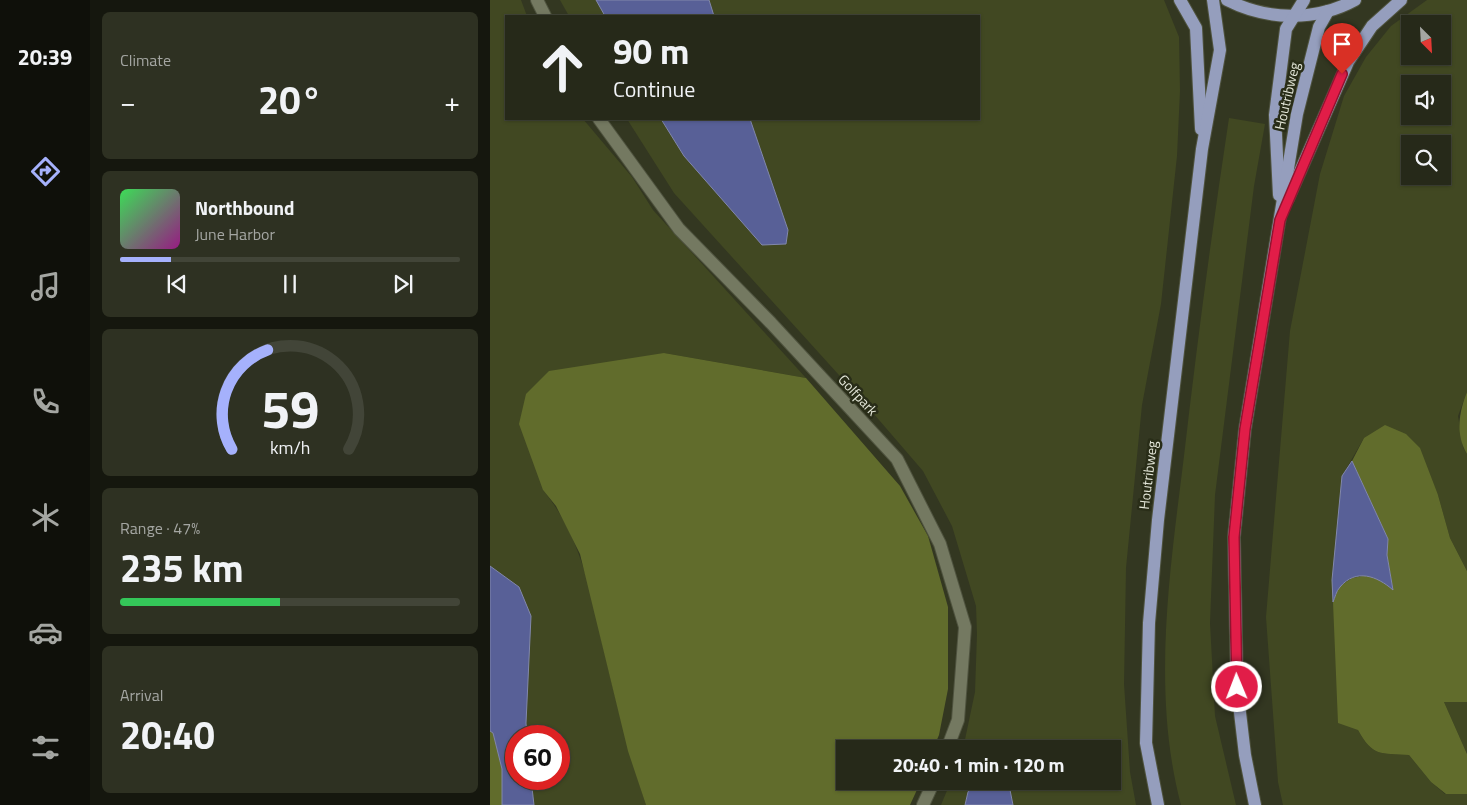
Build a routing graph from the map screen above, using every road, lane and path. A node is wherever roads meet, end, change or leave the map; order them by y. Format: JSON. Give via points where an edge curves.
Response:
{"nodes":[{"id":1,"x":537,"y":0,"type":"edge"},
{"id":2,"x":1180,"y":0,"type":"edge"},
{"id":3,"x":1213,"y":0,"type":"edge"},
{"id":4,"x":1227,"y":0,"type":"edge"},
{"id":5,"x":1304,"y":0,"type":"edge"},
{"id":6,"x":1354,"y":0,"type":"edge"},
{"id":7,"x":1401,"y":0,"type":"edge"},
{"id":8,"x":1328,"y":11,"type":"junction"},
{"id":9,"x":544,"y":15,"type":"edge"},
{"id":10,"x":1293,"y":16,"type":"junction"},
{"id":11,"x":600,"y":120,"type":"edge"},
{"id":12,"x":1202,"y":149,"type":"junction"},
{"id":13,"x":1280,"y":220,"type":"junction"},
{"id":14,"x":950,"y":740,"type":"edge"},
{"id":15,"x":930,"y":790,"type":"edge"},
{"id":16,"x":923,"y":805,"type":"edge"},
{"id":17,"x":1158,"y":805,"type":"edge"},
{"id":18,"x":1255,"y":805,"type":"edge"}],
"edges":[{"from":1,"to":9,"type":"street"},
{"from":2,"to":12,"type":"main road","name":"Houtribweg","via":[[1196,28]]},
{"from":3,"to":12,"type":"main road","name":"Houtribweg","via":[[1220,50]]},
{"from":4,"to":10,"type":"main road","via":[[1263,13]]},
{"from":5,"to":10,"type":"main road","name":"Houtribweg"},
{"from":6,"to":8,"type":"main road"},
{"from":7,"to":13,"type":"main road","via":[[1372,26],[1348,62]]},
{"from":8,"to":10,"type":"main road"},
{"from":8,"to":13,"type":"main road","name":"Houtribweg","via":[[1319,27],[1297,114]]},
{"from":10,"to":13,"type":"main road","name":"Houtribweg","via":[[1286,29],[1275,115]]},
{"from":11,"to":14,"type":"street","name":"Golfpark","via":[[679,229],[897,459],[940,544],[965,627],[958,720]]},
{"from":12,"to":17,"type":"main road","name":"Houtribweg","via":[[1158,520],[1149,623],[1146,743]]},
{"from":13,"to":18,"type":"main road","name":"Houtribweg","via":[[1245,429],[1234,537],[1237,687]]},
{"from":15,"to":16,"type":"street"}]}
